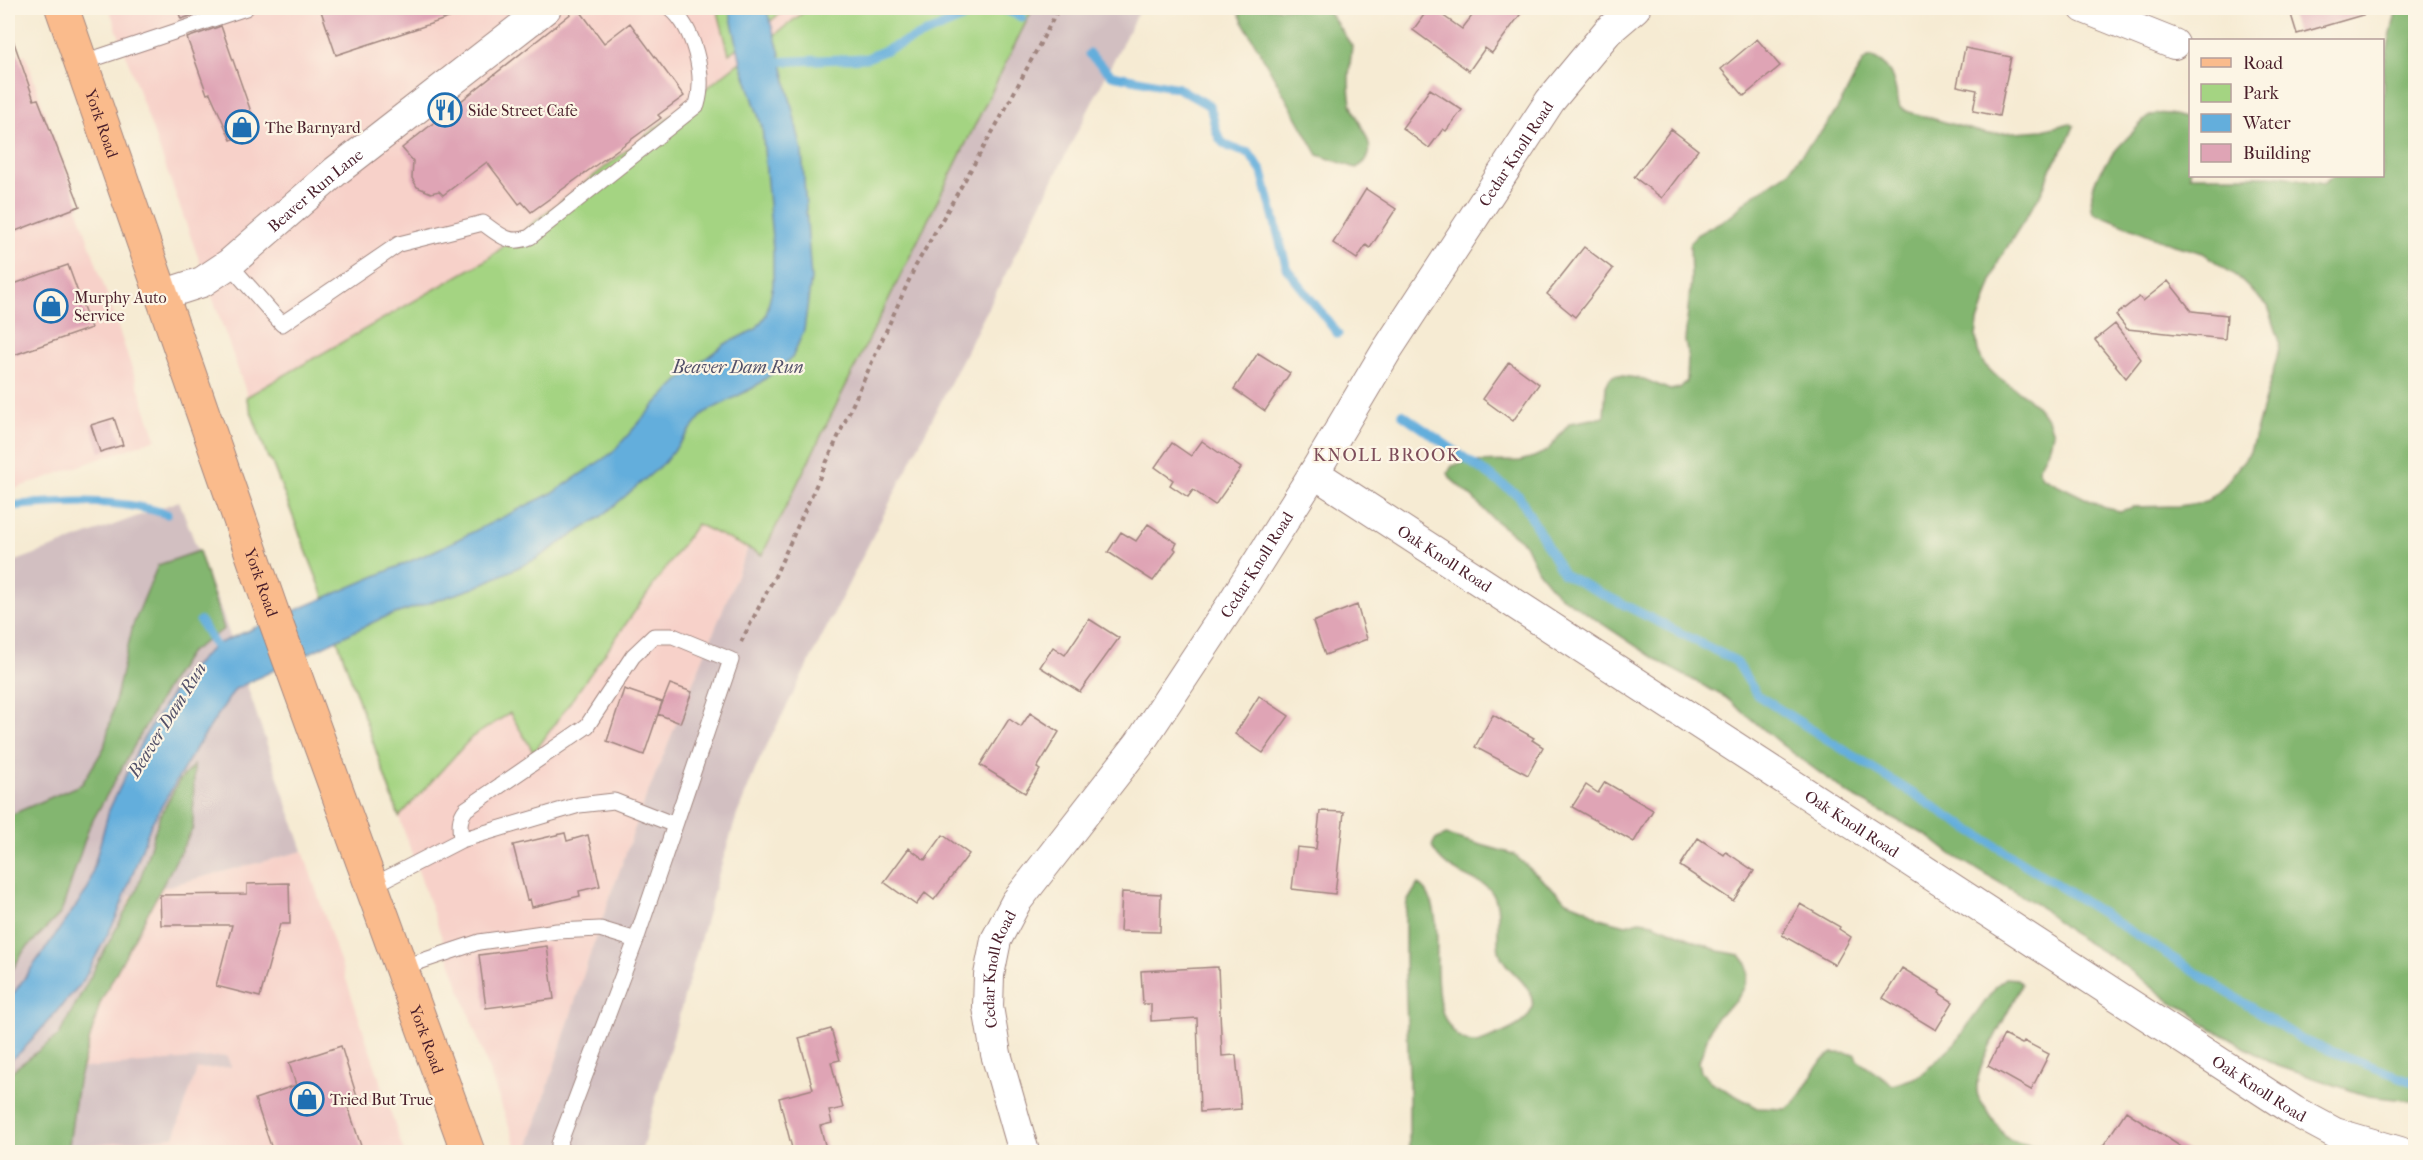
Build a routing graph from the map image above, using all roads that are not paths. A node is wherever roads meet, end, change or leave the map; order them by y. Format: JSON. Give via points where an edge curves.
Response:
{"nodes":[{"id":1,"x":62,"y":8,"type":"edge"},
{"id":2,"x":246,"y":8,"type":"edge"},
{"id":3,"x":546,"y":8,"type":"edge"},
{"id":4,"x":670,"y":8,"type":"edge"},
{"id":5,"x":1635,"y":8,"type":"edge"},
{"id":6,"x":2084,"y":8,"type":"edge"},
{"id":7,"x":2174,"y":44,"type":"dead end"},
{"id":8,"x":81,"y":63,"type":"junction"},
{"id":9,"x":230,"y":264,"type":"junction"},
{"id":10,"x":162,"y":295,"type":"junction"},
{"id":11,"x":1314,"y":473,"type":"junction"},
{"id":12,"x":675,"y":825,"type":"junction"},
{"id":13,"x":461,"y":840,"type":"junction"},
{"id":14,"x":372,"y":886,"type":"junction"},
{"id":15,"x":636,"y":940,"type":"junction"},
{"id":16,"x":401,"y":968,"type":"junction"},
{"id":17,"x":559,"y":1144,"type":"dead end"},
{"id":18,"x":468,"y":1152,"type":"edge"},
{"id":19,"x":1024,"y":1152,"type":"edge"},
{"id":20,"x":2400,"y":1152,"type":"edge"}],
"edges":[{"from":1,"to":8,"type":"main road","name":"York Road"},
{"from":2,"to":8,"type":"lane"},
{"from":3,"to":9,"type":"street","name":"Beaver Run Lane","via":[[336,171]]},
{"from":4,"to":9,"type":"lane","via":[[688,30],[694,45],[701,94],[697,105],[530,237],[522,241],[506,239],[483,223],[399,244],[282,324]]},
{"from":5,"to":11,"type":"street","name":"Cedar Knoll Road","via":[[1608,31],[1550,101],[1387,350]]},
{"from":6,"to":7,"type":"street"},
{"from":8,"to":10,"type":"main road","name":"York Road"},
{"from":9,"to":10,"type":"street","name":"Beaver Run Lane","via":[[202,282]]},
{"from":10,"to":14,"type":"main road","name":"York Road"},
{"from":11,"to":19,"type":"street","name":"Cedar Knoll Road","via":[[1139,744],[1016,902],[996,940],[988,1007],[996,1054]]},
{"from":11,"to":20,"type":"street","name":"Oak Knoll Road","via":[[2294,1111],[2335,1133]]},
{"from":12,"to":13,"type":"lane","via":[[605,801]]},
{"from":12,"to":13,"type":"lane","via":[[731,660],[673,636],[654,636],[633,656],[587,726],[466,809],[461,816]]},
{"from":12,"to":15,"type":"lane"},
{"from":13,"to":14,"type":"lane"},
{"from":14,"to":16,"type":"main road","name":"York Road"},
{"from":15,"to":16,"type":"lane","via":[[600,929],[557,931],[479,942]]},
{"from":15,"to":17,"type":"lane"},
{"from":16,"to":18,"type":"main road","name":"York Road"}]}
